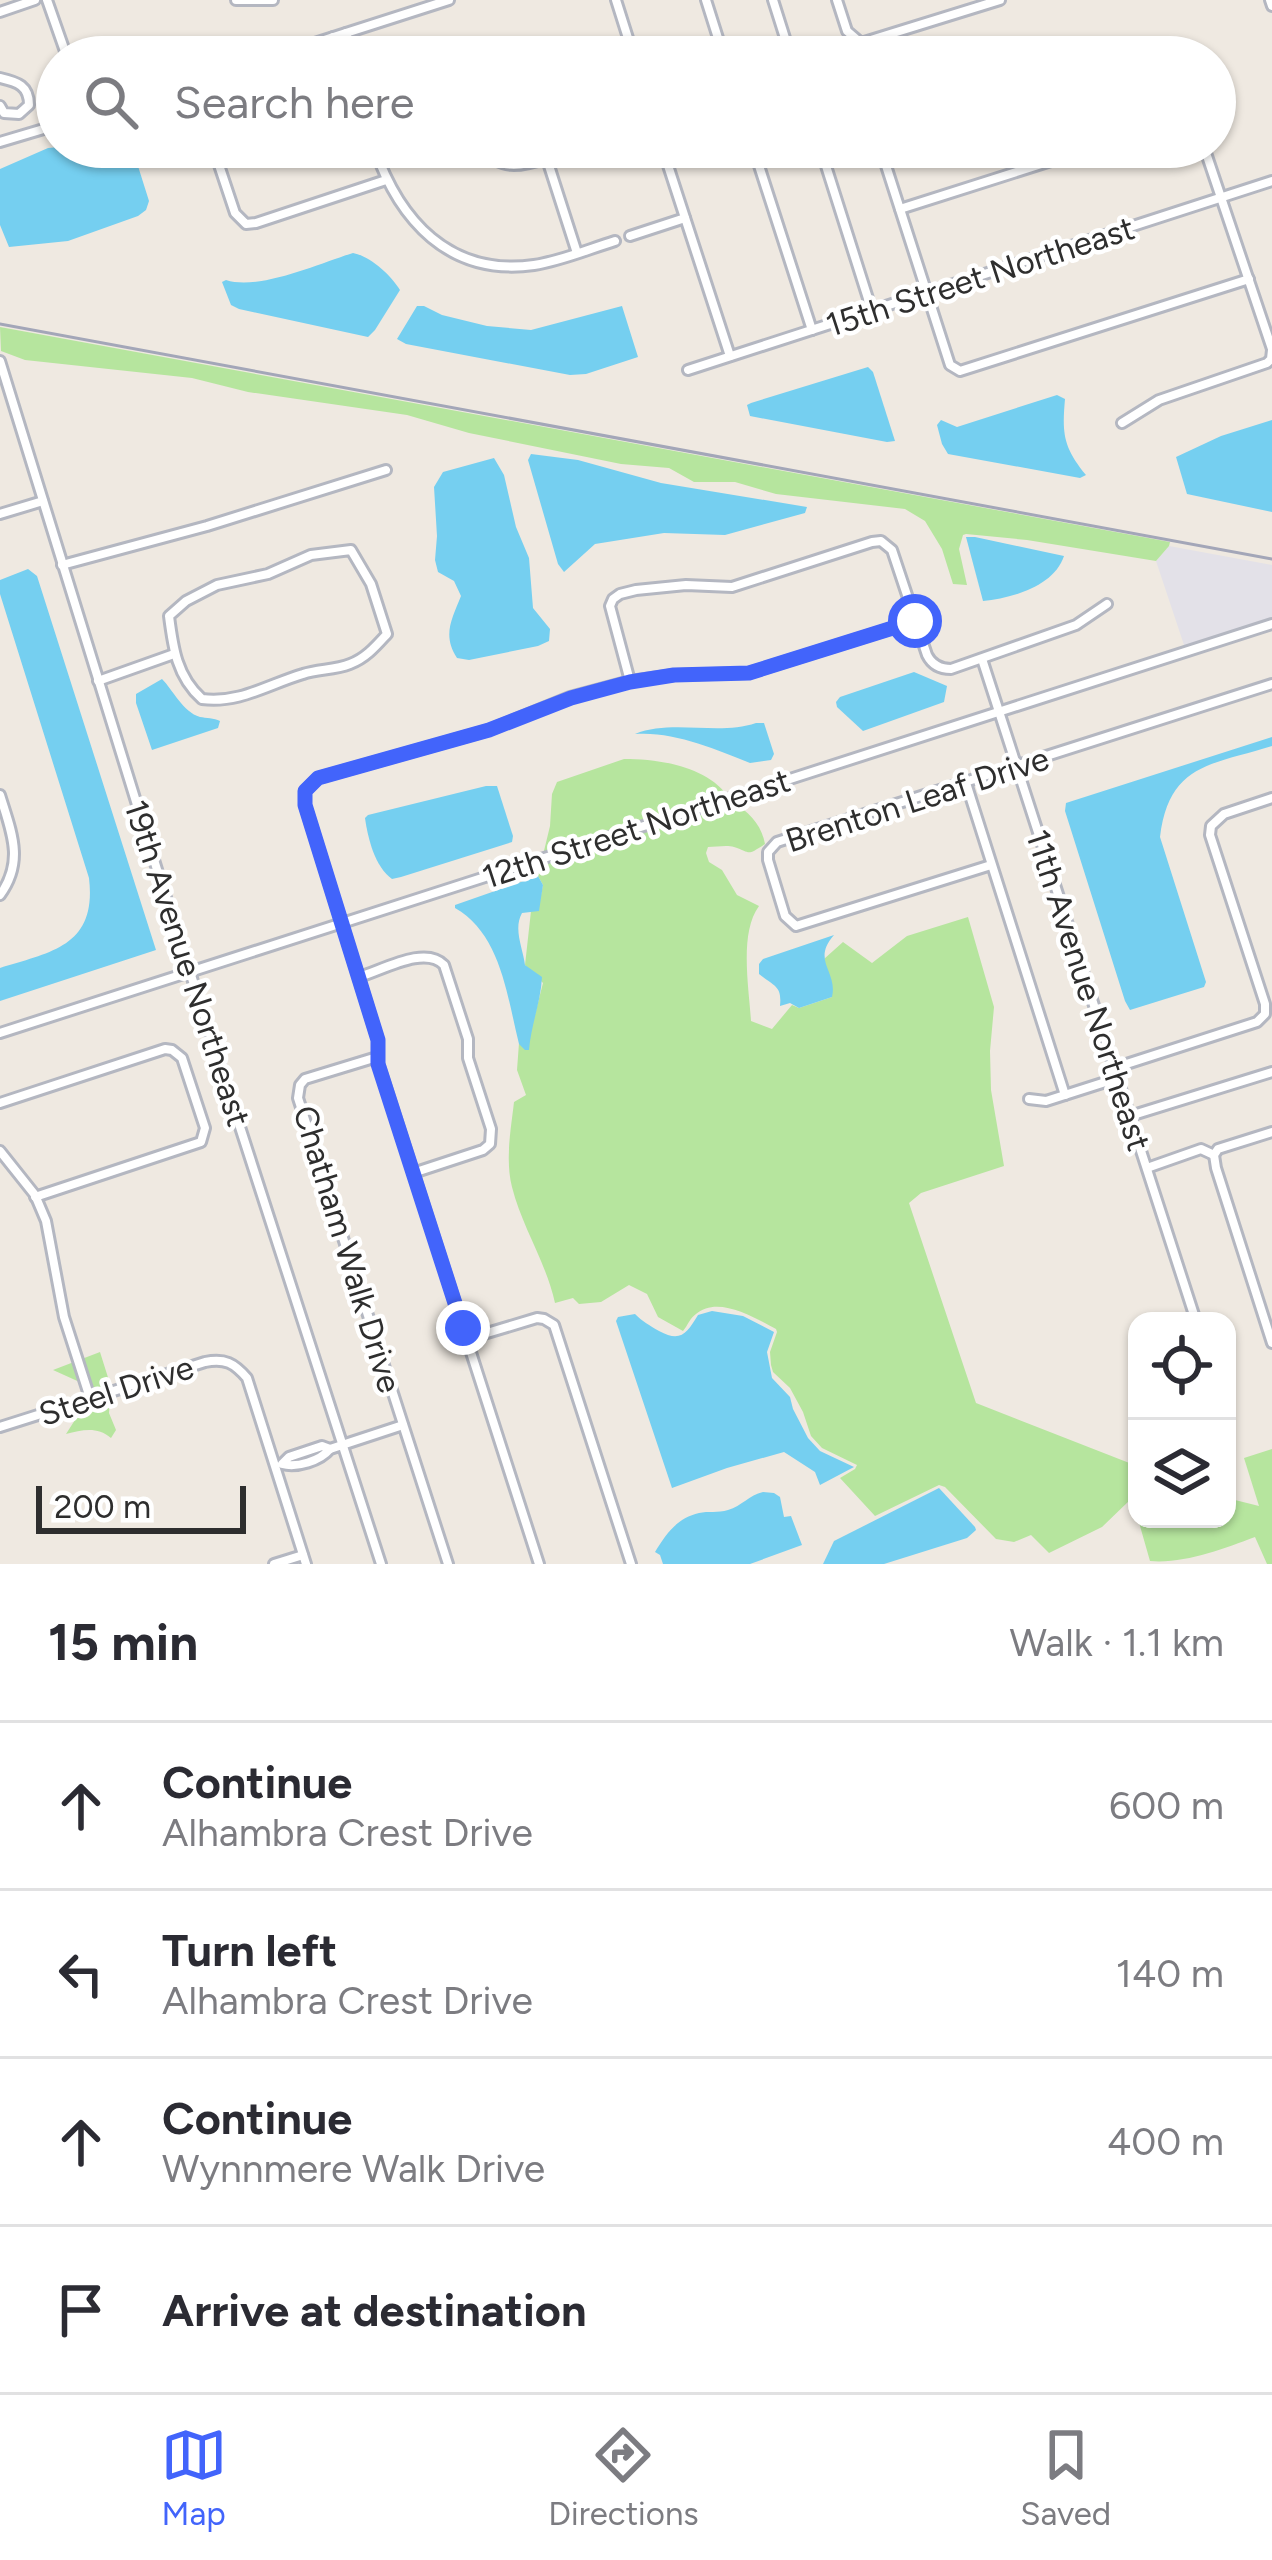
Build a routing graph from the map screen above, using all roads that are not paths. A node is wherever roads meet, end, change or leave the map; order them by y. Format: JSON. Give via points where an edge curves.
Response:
{"nodes":[{"id":1,"x":35,"y":0,"type":"edge"},
{"id":2,"x":47,"y":0,"type":"edge"},
{"id":3,"x":236,"y":0,"type":"edge"},
{"id":4,"x":273,"y":0,"type":"edge"},
{"id":5,"x":449,"y":0,"type":"edge"},
{"id":6,"x":617,"y":0,"type":"edge"},
{"id":7,"x":706,"y":0,"type":"edge"},
{"id":8,"x":773,"y":0,"type":"edge"},
{"id":9,"x":837,"y":0,"type":"edge"},
{"id":10,"x":1000,"y":0,"type":"edge"},
{"id":11,"x":0,"y":12,"type":"edge"},
{"id":12,"x":346,"y":33,"type":"junction"},
{"id":13,"x":58,"y":36,"type":"edge"},
{"id":14,"x":336,"y":36,"type":"edge"},
{"id":15,"x":347,"y":36,"type":"edge"},
{"id":16,"x":628,"y":36,"type":"edge"},
{"id":17,"x":717,"y":36,"type":"edge"},
{"id":18,"x":784,"y":36,"type":"edge"},
{"id":19,"x":850,"y":36,"type":"edge"},
{"id":20,"x":888,"y":36,"type":"edge"},
{"id":21,"x":0,"y":78,"type":"edge"},
{"id":22,"x":0,"y":106,"type":"edge"},
{"id":23,"x":36,"y":131,"type":"edge"},
{"id":24,"x":0,"y":142,"type":"edge"},
{"id":25,"x":221,"y":168,"type":"edge"},
{"id":26,"x":382,"y":168,"type":"edge"},
{"id":27,"x":550,"y":168,"type":"edge"},
{"id":28,"x":669,"y":168,"type":"edge"},
{"id":29,"x":760,"y":168,"type":"edge"},
{"id":30,"x":827,"y":168,"type":"edge"},
{"id":31,"x":887,"y":168,"type":"edge"},
{"id":32,"x":1024,"y":168,"type":"edge"},
{"id":33,"x":1212,"y":168,"type":"edge"},
{"id":34,"x":386,"y":180,"type":"junction"},
{"id":35,"x":1272,"y":181,"type":"edge"},
{"id":36,"x":1223,"y":197,"type":"junction"},
{"id":37,"x":900,"y":209,"type":"junction"},
{"id":38,"x":685,"y":218,"type":"junction"},
{"id":39,"x":630,"y":236,"type":"dead end"},
{"id":40,"x":615,"y":241,"type":"dead end"},
{"id":41,"x":577,"y":253,"type":"junction"},
{"id":42,"x":1249,"y":279,"type":"junction"},
{"id":43,"x":927,"y":293,"type":"junction"},
{"id":44,"x":872,"y":311,"type":"junction"},
{"id":45,"x":812,"y":330,"type":"junction"},
{"id":46,"x":1272,"y":349,"type":"edge"},
{"id":47,"x":730,"y":356,"type":"junction"},
{"id":48,"x":0,"y":361,"type":"edge"},
{"id":49,"x":688,"y":370,"type":"dead end"},
{"id":50,"x":1122,"y":423,"type":"dead end"},
{"id":51,"x":386,"y":470,"type":"dead end"},
{"id":52,"x":43,"y":501,"type":"junction"},
{"id":53,"x":0,"y":514,"type":"edge"},
{"id":54,"x":62,"y":565,"type":"junction"},
{"id":55,"x":1107,"y":604,"type":"dead end"},
{"id":56,"x":915,"y":621,"type":"junction"},
{"id":57,"x":1272,"y":624,"type":"edge"},
{"id":58,"x":174,"y":654,"type":"junction"},
{"id":59,"x":982,"y":658,"type":"junction"},
{"id":60,"x":98,"y":681,"type":"junction"},
{"id":61,"x":630,"y":682,"type":"junction"},
{"id":62,"x":1272,"y":684,"type":"edge"},
{"id":63,"x":998,"y":711,"type":"junction"},
{"id":64,"x":1017,"y":767,"type":"junction"},
{"id":65,"x":965,"y":783,"type":"junction"},
{"id":66,"x":0,"y":795,"type":"edge"},
{"id":67,"x":1272,"y":798,"type":"edge"},
{"id":68,"x":991,"y":865,"type":"junction"},
{"id":69,"x":0,"y":895,"type":"edge"},
{"id":70,"x":342,"y":923,"type":"junction"},
{"id":71,"x":190,"y":972,"type":"junction"},
{"id":72,"x":359,"y":977,"type":"junction"},
{"id":73,"x":0,"y":1033,"type":"edge"},
{"id":74,"x":377,"y":1058,"type":"junction"},
{"id":75,"x":1272,"y":1072,"type":"edge"},
{"id":76,"x":1116,"y":1073,"type":"junction"},
{"id":77,"x":1066,"y":1095,"type":"junction"},
{"id":78,"x":1029,"y":1099,"type":"dead end"},
{"id":79,"x":0,"y":1103,"type":"edge"},
{"id":80,"x":1130,"y":1117,"type":"junction"},
{"id":81,"x":1272,"y":1132,"type":"edge"},
{"id":82,"x":0,"y":1151,"type":"edge"},
{"id":83,"x":1214,"y":1155,"type":"junction"},
{"id":84,"x":1147,"y":1168,"type":"junction"},
{"id":85,"x":413,"y":1173,"type":"junction"},
{"id":86,"x":35,"y":1197,"type":"junction"},
{"id":87,"x":1193,"y":1312,"type":"edge"},
{"id":88,"x":467,"y":1339,"type":"junction"},
{"id":89,"x":1272,"y":1343,"type":"edge"},
{"id":90,"x":90,"y":1398,"type":"junction"},
{"id":91,"x":403,"y":1425,"type":"junction"},
{"id":92,"x":0,"y":1427,"type":"edge"},
{"id":93,"x":343,"y":1445,"type":"junction"},
{"id":94,"x":279,"y":1466,"type":"junction"},
{"id":95,"x":304,"y":1559,"type":"edge"},
{"id":96,"x":274,"y":1564,"type":"edge"},
{"id":97,"x":381,"y":1564,"type":"edge"},
{"id":98,"x":448,"y":1564,"type":"edge"},
{"id":99,"x":539,"y":1564,"type":"edge"},
{"id":100,"x":631,"y":1564,"type":"edge"}],
"edges":[{"from":1,"to":11,"type":"street"},
{"from":2,"to":13,"type":"street"},
{"from":3,"to":4,"type":"street"},
{"from":5,"to":12,"type":"street"},
{"from":6,"to":16,"type":"street"},
{"from":7,"to":17,"type":"street"},
{"from":8,"to":18,"type":"street"},
{"from":9,"to":19,"type":"street"},
{"from":10,"to":20,"type":"street"},
{"from":12,"to":14,"type":"street"},
{"from":12,"to":15,"type":"street"},
{"from":21,"to":22,"type":"street","via":[[28,93],[19,114]]},
{"from":23,"to":24,"type":"street"},
{"from":25,"to":34,"type":"street","via":[[246,224]]},
{"from":26,"to":34,"type":"street"},
{"from":27,"to":41,"type":"street"},
{"from":28,"to":38,"type":"street"},
{"from":29,"to":45,"type":"street"},
{"from":30,"to":44,"type":"street"},
{"from":31,"to":37,"type":"street"},
{"from":32,"to":37,"type":"street"},
{"from":33,"to":36,"type":"street"},
{"from":34,"to":41,"type":"street","via":[[416,226],[466,257],[513,266]]},
{"from":35,"to":36,"type":"street","name":"15th Street Northeast"},
{"from":36,"to":42,"type":"street"},
{"from":36,"to":43,"type":"street","name":"15th Street Northeast"},
{"from":37,"to":43,"type":"street"},
{"from":38,"to":39,"type":"street"},
{"from":38,"to":47,"type":"street"},
{"from":40,"to":41,"type":"street"},
{"from":42,"to":43,"type":"street","via":[[965,371],[950,364]]},
{"from":42,"to":46,"type":"street"},
{"from":43,"to":44,"type":"street","name":"15th Street Northeast"},
{"from":44,"to":45,"type":"street","name":"15th Street Northeast"},
{"from":45,"to":47,"type":"street","name":"15th Street Northeast"},
{"from":46,"to":50,"type":"street","via":[[1267,363],[1159,400]]},
{"from":47,"to":49,"type":"street","name":"15th Street Northeast"},
{"from":48,"to":52,"type":"street","name":"19th Avenue Northeast"},
{"from":51,"to":54,"type":"street"},
{"from":52,"to":53,"type":"street"},
{"from":52,"to":54,"type":"street","name":"19th Avenue Northeast"},
{"from":54,"to":60,"type":"street","name":"19th Avenue Northeast"},
{"from":55,"to":59,"type":"street","via":[[1076,625]]},
{"from":56,"to":59,"type":"street","via":[[931,663],[951,670]]},
{"from":56,"to":61,"type":"street","via":[[749,673]]},
{"from":56,"to":61,"type":"street","via":[[892,550],[881,541],[733,586],[636,590],[610,607]]},
{"from":57,"to":63,"type":"street","name":"12th Street Northeast"},
{"from":58,"to":58,"type":"street","via":[[191,690],[214,701],[352,664],[387,634],[351,550],[311,555],[186,602],[169,616]]},
{"from":58,"to":60,"type":"street"},
{"from":59,"to":63,"type":"street","name":"11th Avenue Northeast"},
{"from":60,"to":71,"type":"street","name":"19th Avenue Northeast"},
{"from":61,"to":70,"type":"street","via":[[310,784],[305,805]]},
{"from":62,"to":64,"type":"street","name":"Brenton Leaf Drive"},
{"from":63,"to":64,"type":"street","name":"11th Avenue Northeast"},
{"from":63,"to":70,"type":"street","name":"12th Street Northeast"},
{"from":64,"to":65,"type":"street","name":"Brenton Leaf Drive"},
{"from":64,"to":76,"type":"street","name":"11th Avenue Northeast"},
{"from":65,"to":68,"type":"street"},
{"from":65,"to":68,"type":"street","name":"Brenton Leaf Drive","via":[[777,842],[768,860],[785,916],[796,926]]},
{"from":66,"to":69,"type":"street","via":[[15,851]]},
{"from":67,"to":76,"type":"street","via":[[1210,826],[1265,1014]]},
{"from":68,"to":77,"type":"street"},
{"from":70,"to":71,"type":"street","name":"12th Street Northeast"},
{"from":70,"to":72,"type":"street"},
{"from":71,"to":73,"type":"street","name":"12th Street Northeast"},
{"from":71,"to":93,"type":"street","name":"19th Avenue Northeast"},
{"from":72,"to":74,"type":"street"},
{"from":72,"to":85,"type":"street","via":[[424,956],[440,959],[468,1039],[490,1144]]},
{"from":74,"to":85,"type":"street"},
{"from":74,"to":91,"type":"street","name":"Chatham Walk Drive","via":[[305,1079],[298,1090]]},
{"from":75,"to":80,"type":"street"},
{"from":76,"to":77,"type":"street"},
{"from":76,"to":80,"type":"street","name":"11th Avenue Northeast"},
{"from":77,"to":78,"type":"street"},
{"from":79,"to":86,"type":"street","via":[[164,1049],[182,1058],[205,1128],[201,1142]]},
{"from":80,"to":84,"type":"street","name":"11th Avenue Northeast"},
{"from":81,"to":83,"type":"street"},
{"from":82,"to":86,"type":"street"},
{"from":83,"to":84,"type":"street","via":[[1201,1149]]},
{"from":83,"to":89,"type":"street"},
{"from":84,"to":87,"type":"street","name":"11th Avenue Northeast"},
{"from":85,"to":88,"type":"street"},
{"from":86,"to":90,"type":"street"},
{"from":88,"to":99,"type":"street"},
{"from":88,"to":100,"type":"street","via":[[536,1318],[554,1325]]},
{"from":90,"to":92,"type":"street","name":"Steel Drive"},
{"from":90,"to":94,"type":"street","name":"Steel Drive","via":[[220,1359],[247,1378]]},
{"from":91,"to":93,"type":"street","name":"Chatham Walk Drive"},
{"from":91,"to":98,"type":"street","name":"Chatham Walk Drive"},
{"from":93,"to":94,"type":"street","name":"Chatham Walk Drive"},
{"from":93,"to":97,"type":"street","name":"19th Avenue Northeast"},
{"from":94,"to":95,"type":"street","name":"Steel Drive"},
{"from":95,"to":96,"type":"street"}]}
